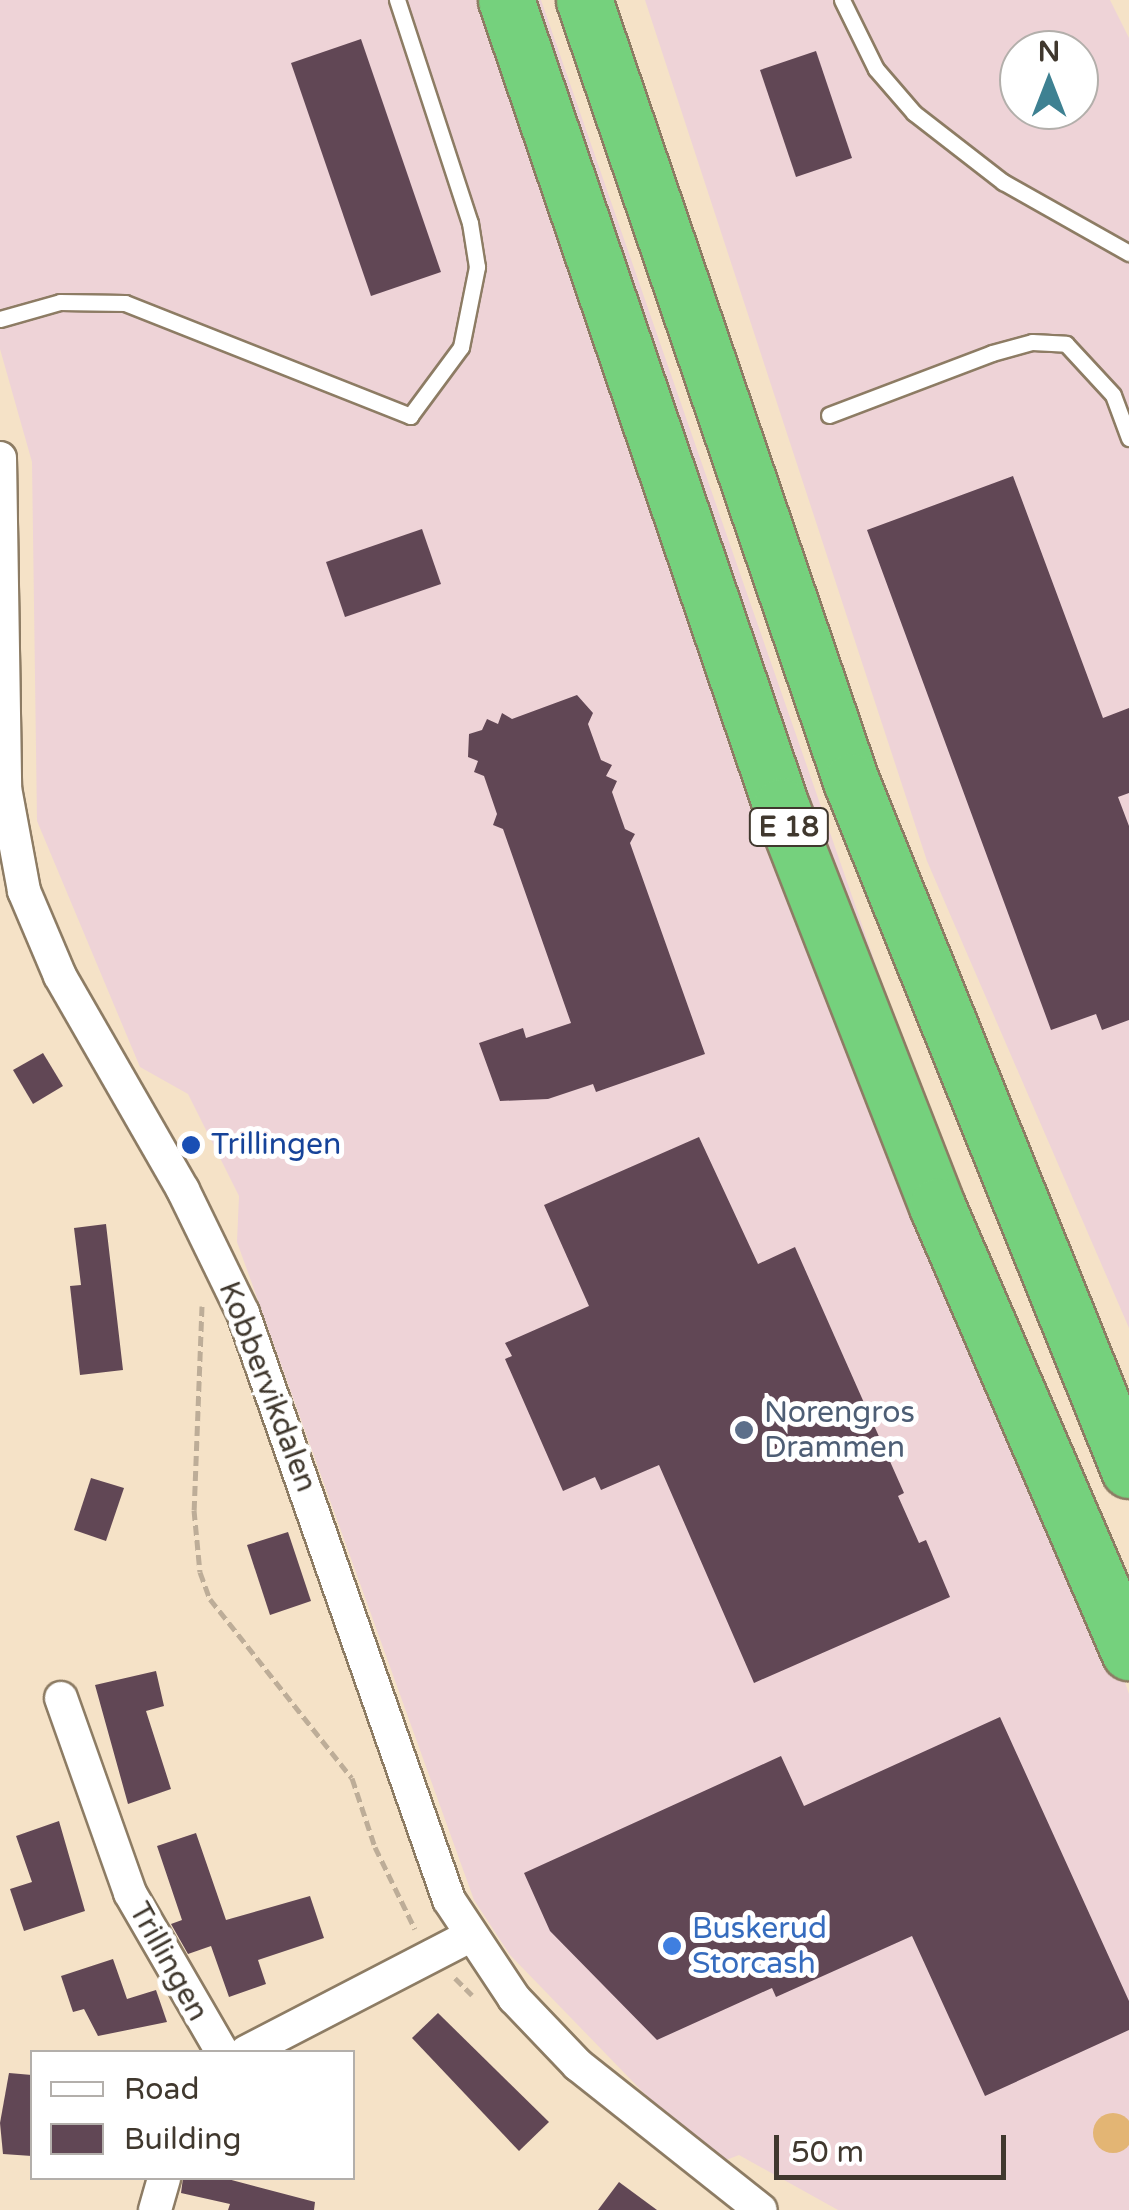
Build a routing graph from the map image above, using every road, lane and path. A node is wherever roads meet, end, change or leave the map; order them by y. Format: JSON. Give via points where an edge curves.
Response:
{"nodes":[{"id":1,"x":396,"y":0,"type":"edge"},
{"id":2,"x":506,"y":0,"type":"edge"},
{"id":3,"x":584,"y":0,"type":"edge"},
{"id":4,"x":842,"y":0,"type":"edge"},
{"id":5,"x":1129,"y":253,"type":"edge"},
{"id":6,"x":0,"y":319,"type":"edge"},
{"id":7,"x":829,"y":415,"type":"dead end"},
{"id":8,"x":1129,"y":438,"type":"edge"},
{"id":9,"x":0,"y":458,"type":"edge"},
{"id":10,"x":202,"y":1300,"type":"dead end"},
{"id":11,"x":1129,"y":1470,"type":"edge"},
{"id":12,"x":1129,"y":1652,"type":"edge"},
{"id":13,"x":60,"y":1698,"type":"dead end"},
{"id":14,"x":468,"y":1938,"type":"junction"},
{"id":15,"x":424,"y":1941,"type":"dead end"},
{"id":16,"x":221,"y":2050,"type":"edge"},
{"id":17,"x":250,"y":2050,"type":"edge"},
{"id":18,"x":163,"y":2180,"type":"edge"},
{"id":19,"x":155,"y":2210,"type":"edge"},
{"id":20,"x":761,"y":2210,"type":"edge"}],
"edges":[{"from":1,"to":6,"type":"lane","via":[[470,223],[477,267],[461,347],[410,416],[125,302],[60,302]]},
{"from":2,"to":12,"type":"highway","number":"E 18","via":[[781,806],[937,1206]]},
{"from":3,"to":11,"type":"highway","number":"E 18","via":[[851,781]]},
{"from":4,"to":5,"type":"lane","via":[[876,69],[914,113],[1003,182]]},
{"from":7,"to":8,"type":"lane","via":[[992,353],[1032,342],[1066,344],[1113,395]]},
{"from":9,"to":14,"type":"street","name":"Kobbervikdalen","via":[[5,788],[24,891],[60,976],[184,1190],[242,1313],[414,1812]]},
{"from":10,"to":15,"type":"path","via":[[194,1510],[200,1572],[210,1599],[352,1778],[375,1848]]},
{"from":13,"to":16,"type":"street","name":"Trillingen","via":[[130,1893]]},
{"from":14,"to":17,"type":"street"},
{"from":14,"to":20,"type":"street","name":"Kobbervikdalen","via":[[578,2065]]},
{"from":18,"to":19,"type":"street"}]}
